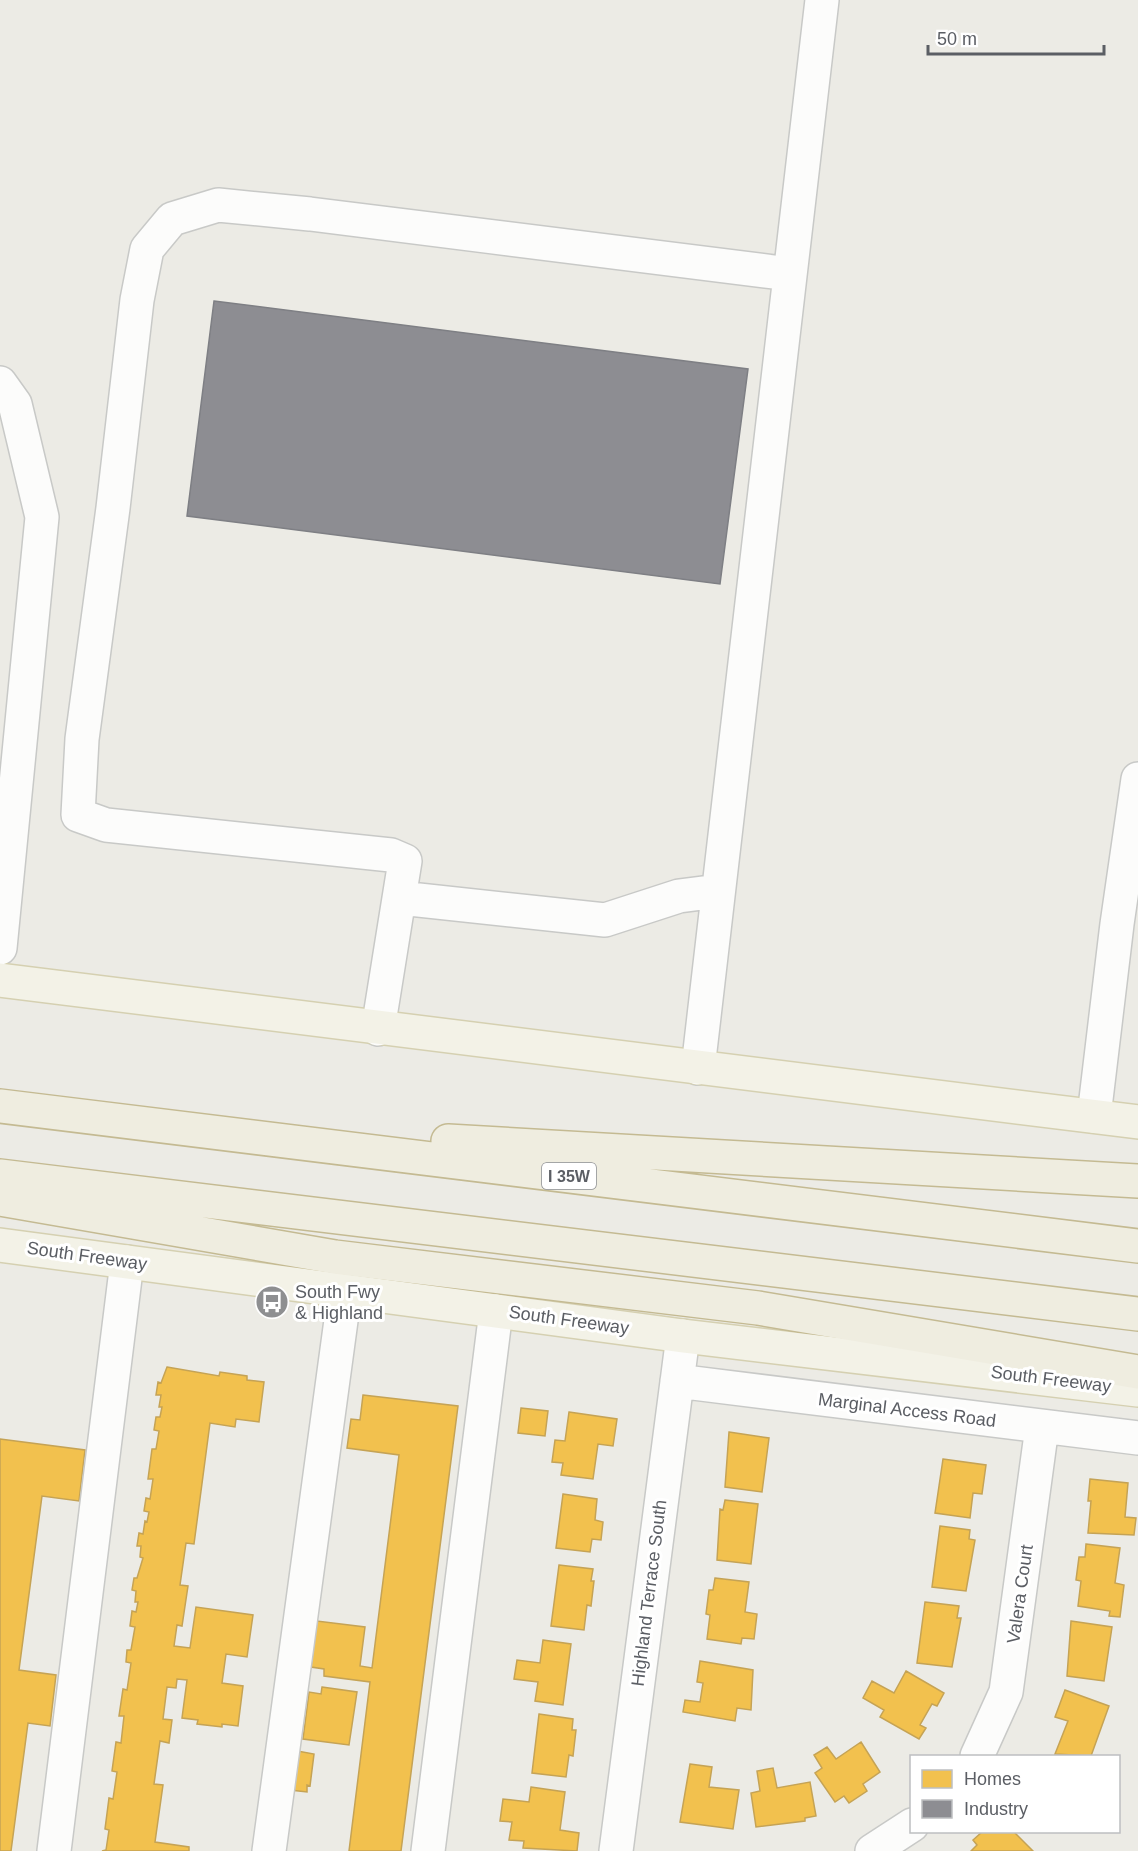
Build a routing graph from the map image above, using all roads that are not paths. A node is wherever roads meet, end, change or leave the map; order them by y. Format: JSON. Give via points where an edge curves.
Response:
{"nodes":[{"id":1,"x":822,"y":0,"type":"edge"},
{"id":2,"x":790,"y":274,"type":"junction"},
{"id":3,"x":0,"y":383,"type":"edge"},
{"id":4,"x":1138,"y":779,"type":"edge"},
{"id":5,"x":718,"y":891,"type":"junction"},
{"id":6,"x":400,"y":898,"type":"junction"},
{"id":7,"x":0,"y":948,"type":"edge"},
{"id":8,"x":0,"y":980,"type":"edge"},
{"id":9,"x":378,"y":1029,"type":"junction"},
{"id":10,"x":698,"y":1068,"type":"junction"},
{"id":11,"x":0,"y":1106,"type":"edge"},
{"id":12,"x":1094,"y":1116,"type":"junction"},
{"id":13,"x":103,"y":1119,"type":"junction"},
{"id":14,"x":1138,"y":1122,"type":"edge"},
{"id":15,"x":0,"y":1176,"type":"edge"},
{"id":16,"x":1138,"y":1181,"type":"edge"},
{"id":17,"x":0,"y":1199,"type":"edge"},
{"id":18,"x":0,"y":1245,"type":"edge"},
{"id":19,"x":1138,"y":1246,"type":"edge"},
{"id":20,"x":127,"y":1262,"type":"junction"},
{"id":21,"x":345,"y":1291,"type":"junction"},
{"id":22,"x":496,"y":1311,"type":"junction"},
{"id":23,"x":1138,"y":1314,"type":"edge"},
{"id":24,"x":683,"y":1336,"type":"junction"},
{"id":25,"x":1138,"y":1372,"type":"edge"},
{"id":26,"x":677,"y":1381,"type":"junction"},
{"id":27,"x":1138,"y":1390,"type":"edge"},
{"id":28,"x":1042,"y":1426,"type":"junction"},
{"id":29,"x":1138,"y":1438,"type":"edge"},
{"id":30,"x":977,"y":1755,"type":"edge"},
{"id":31,"x":910,"y":1827,"type":"edge"},
{"id":32,"x":54,"y":1851,"type":"edge"},
{"id":33,"x":268,"y":1851,"type":"edge"},
{"id":34,"x":428,"y":1851,"type":"edge"},
{"id":35,"x":616,"y":1851,"type":"edge"},
{"id":36,"x":872,"y":1851,"type":"edge"}],
"edges":[{"from":1,"to":2,"type":"street"},
{"from":2,"to":5,"type":"street"},
{"from":2,"to":6,"type":"street","via":[[219,205],[172,219],[147,249],[137,300],[82,739],[78,815],[106,825],[391,855],[405,861]]},
{"from":3,"to":7,"type":"street","via":[[15,404],[42,517]]},
{"from":4,"to":12,"type":"street"},
{"from":5,"to":6,"type":"street","via":[[679,896],[605,920]]},
{"from":5,"to":10,"type":"street"},
{"from":6,"to":9,"type":"street"},
{"from":8,"to":9,"type":"main road"},
{"from":9,"to":10,"type":"main road"},
{"from":10,"to":12,"type":"main road"},
{"from":11,"to":13,"type":"highway","number":"I 35W"},
{"from":12,"to":14,"type":"main road"},
{"from":13,"to":16,"type":"highway"},
{"from":13,"to":19,"type":"highway","number":"I 35W"},
{"from":15,"to":23,"type":"highway"},
{"from":17,"to":25,"type":"highway","via":[[324,1256],[758,1308]]},
{"from":18,"to":20,"type":"main road","name":"South Freeway"},
{"from":20,"to":21,"type":"main road","name":"South Freeway"},
{"from":20,"to":32,"type":"street"},
{"from":21,"to":22,"type":"main road","name":"South Freeway"},
{"from":21,"to":33,"type":"street"},
{"from":22,"to":24,"type":"main road","name":"South Freeway"},
{"from":22,"to":34,"type":"street"},
{"from":24,"to":26,"type":"street","name":"Highland Terrace South"},
{"from":24,"to":27,"type":"main road","name":"South Freeway"},
{"from":26,"to":28,"type":"street","name":"Marginal Access Road"},
{"from":26,"to":35,"type":"street","name":"Highland Terrace South"},
{"from":28,"to":29,"type":"street","name":"Marginal Access Road"},
{"from":28,"to":30,"type":"street","name":"Valera Court","via":[[1006,1692]]},
{"from":31,"to":36,"type":"street"}]}
